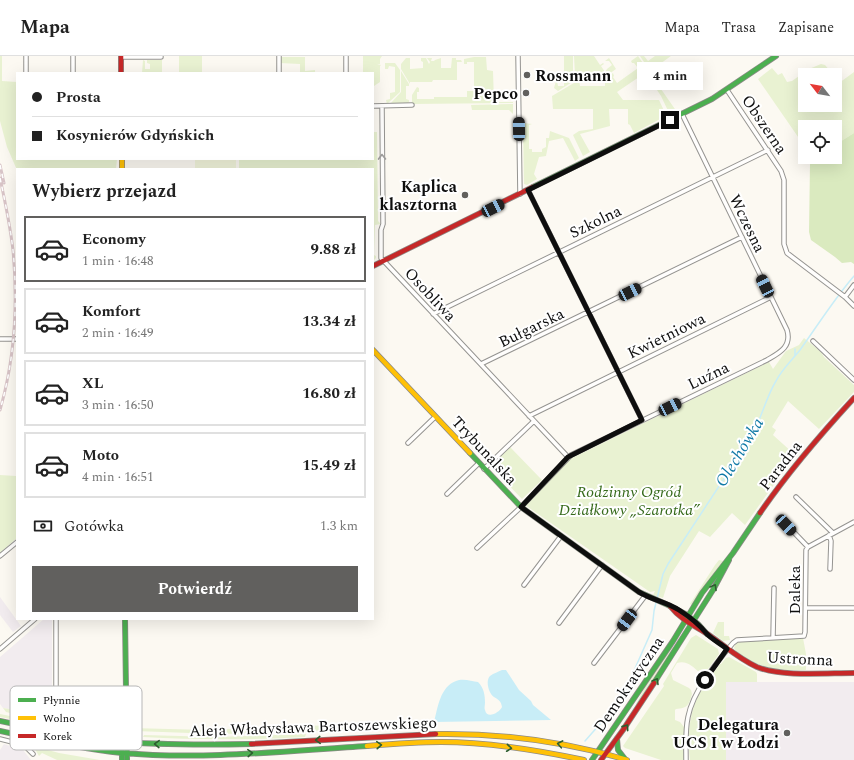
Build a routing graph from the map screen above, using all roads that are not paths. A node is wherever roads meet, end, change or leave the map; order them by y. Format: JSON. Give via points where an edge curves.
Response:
{"nodes":[{"id":1,"x":26,"y":56,"type":"edge"},
{"id":2,"x":73,"y":56,"type":"edge"},
{"id":3,"x":121,"y":56,"type":"edge"},
{"id":4,"x":161,"y":56,"type":"edge"},
{"id":5,"x":279,"y":56,"type":"edge"},
{"id":6,"x":346,"y":56,"type":"edge"},
{"id":7,"x":518,"y":56,"type":"edge"},
{"id":8,"x":776,"y":56,"type":"edge"},
{"id":9,"x":26,"y":72,"type":"edge"},
{"id":10,"x":73,"y":72,"type":"edge"},
{"id":11,"x":121,"y":72,"type":"edge"},
{"id":12,"x":279,"y":72,"type":"edge"},
{"id":13,"x":346,"y":72,"type":"edge"},
{"id":14,"x":727,"y":90,"type":"junction"},
{"id":15,"x":412,"y":105,"type":"dead end"},
{"id":16,"x":374,"y":106,"type":"edge"},
{"id":17,"x":382,"y":106,"type":"junction"},
{"id":18,"x":682,"y":114,"type":"junction"},
{"id":19,"x":768,"y":150,"type":"junction"},
{"id":20,"x":713,"y":177,"type":"junction"},
{"id":21,"x":528,"y":190,"type":"junction"},
{"id":22,"x":520,"y":194,"type":"junction"},
{"id":23,"x":742,"y":238,"type":"junction"},
{"id":24,"x":559,"y":252,"type":"junction"},
{"id":25,"x":383,"y":261,"type":"junction"},
{"id":26,"x":374,"y":266,"type":"edge"},
{"id":27,"x":854,"y":285,"type":"edge"},
{"id":28,"x":844,"y":296,"type":"junction"},
{"id":29,"x":771,"y":298,"type":"junction"},
{"id":30,"x":854,"y":306,"type":"edge"},
{"id":31,"x":588,"y":312,"type":"junction"},
{"id":32,"x":432,"y":314,"type":"junction"},
{"id":33,"x":0,"y":339,"type":"edge"},
{"id":34,"x":16,"y":340,"type":"edge"},
{"id":35,"x":813,"y":342,"type":"dead end"},
{"id":36,"x":788,"y":343,"type":"joint"},
{"id":37,"x":374,"y":351,"type":"edge"},
{"id":38,"x":481,"y":364,"type":"junction"},
{"id":39,"x":618,"y":372,"type":"junction"},
{"id":40,"x":854,"y":380,"type":"edge"},
{"id":41,"x":854,"y":398,"type":"edge"},
{"id":42,"x":529,"y":416,"type":"junction"},
{"id":43,"x":435,"y":417,"type":"junction"},
{"id":44,"x":642,"y":420,"type":"junction"},
{"id":45,"x":534,"y":421,"type":"junction"},
{"id":46,"x":408,"y":443,"type":"dead end"},
{"id":47,"x":568,"y":457,"type":"junction"},
{"id":48,"x":479,"y":463,"type":"junction"},
{"id":49,"x":484,"y":468,"type":"junction"},
{"id":50,"x":447,"y":494,"type":"dead end"},
{"id":51,"x":796,"y":497,"type":"dead end"},
{"id":52,"x":521,"y":507,"type":"junction"},
{"id":53,"x":854,"y":522,"type":"edge"},
{"id":54,"x":785,"y":523,"type":"dead end"},
{"id":55,"x":831,"y":534,"type":"junction"},
{"id":56,"x":561,"y":536,"type":"junction"},
{"id":57,"x":16,"y":543,"type":"edge"},
{"id":58,"x":809,"y":547,"type":"junction"},
{"id":59,"x":477,"y":548,"type":"dead end"},
{"id":60,"x":733,"y":554,"type":"junction"},
{"id":61,"x":0,"y":556,"type":"edge"},
{"id":62,"x":602,"y":566,"type":"junction"},
{"id":63,"x":830,"y":569,"type":"dead end"},
{"id":64,"x":524,"y":584,"type":"dead end"},
{"id":65,"x":774,"y":588,"type":"dead end"},
{"id":66,"x":645,"y":596,"type":"junction"},
{"id":67,"x":670,"y":606,"type":"junction"},
{"id":68,"x":806,"y":608,"type":"junction"},
{"id":69,"x":854,"y":608,"type":"edge"},
{"id":70,"x":688,"y":616,"type":"junction"},
{"id":71,"x":34,"y":620,"type":"edge"},
{"id":72,"x":56,"y":620,"type":"edge"},
{"id":73,"x":125,"y":620,"type":"edge"},
{"id":74,"x":694,"y":620,"type":"junction"},
{"id":75,"x":685,"y":621,"type":"junction"},
{"id":76,"x":559,"y":622,"type":"dead end"},
{"id":77,"x":691,"y":625,"type":"junction"},
{"id":78,"x":707,"y":634,"type":"junction"},
{"id":79,"x":773,"y":637,"type":"junction"},
{"id":80,"x":0,"y":649,"type":"edge"},
{"id":81,"x":727,"y":649,"type":"junction"},
{"id":82,"x":594,"y":663,"type":"dead end"},
{"id":83,"x":854,"y":674,"type":"edge"},
{"id":84,"x":56,"y":686,"type":"edge"},
{"id":85,"x":125,"y":686,"type":"edge"},
{"id":86,"x":0,"y":721,"type":"edge"},
{"id":87,"x":10,"y":723,"type":"edge"},
{"id":88,"x":0,"y":731,"type":"edge"},
{"id":89,"x":10,"y":733,"type":"edge"},
{"id":90,"x":0,"y":739,"type":"edge"},
{"id":91,"x":617,"y":739,"type":"junction"},
{"id":92,"x":10,"y":742,"type":"edge"},
{"id":93,"x":142,"y":743,"type":"edge"},
{"id":94,"x":29,"y":750,"type":"edge"},
{"id":95,"x":105,"y":750,"type":"edge"},
{"id":96,"x":124,"y":752,"type":"junction"},
{"id":97,"x":598,"y":752,"type":"junction"},
{"id":98,"x":33,"y":754,"type":"dead end"},
{"id":99,"x":606,"y":754,"type":"junction"},
{"id":100,"x":570,"y":758,"type":"edge"},
{"id":101,"x":122,"y":760,"type":"edge"},
{"id":102,"x":127,"y":760,"type":"edge"},
{"id":103,"x":584,"y":760,"type":"edge"},
{"id":104,"x":592,"y":760,"type":"edge"},
{"id":105,"x":601,"y":760,"type":"edge"},
{"id":106,"x":626,"y":760,"type":"edge"},
{"id":107,"x":686,"y":760,"type":"edge"}],
"edges":[{"from":1,"to":9,"type":"street"},
{"from":2,"to":10,"type":"street"},
{"from":3,"to":4,"type":"street"},
{"from":3,"to":11,"type":"street"},
{"from":5,"to":12,"type":"street"},
{"from":6,"to":13,"type":"street"},
{"from":7,"to":22,"type":"street"},
{"from":8,"to":14,"type":"street"},
{"from":14,"to":18,"type":"street"},
{"from":14,"to":19,"type":"street","name":"Obszerna"},
{"from":15,"to":17,"type":"street"},
{"from":16,"to":17,"type":"street"},
{"from":25,"to":17,"type":"street","name":"Osobliwa","one_way":true,"via":[[380,257],[383,224]]},
{"from":18,"to":20,"type":"street","name":"Wczesna"},
{"from":18,"to":21,"type":"street"},
{"from":19,"to":20,"type":"street","name":"Szkolna"},
{"from":19,"to":28,"type":"street","name":"Obszerna","via":[[784,180],[785,250],[791,258]]},
{"from":20,"to":23,"type":"street","name":"Wczesna"},
{"from":20,"to":24,"type":"street","name":"Szkolna"},
{"from":21,"to":22,"type":"street"},
{"from":21,"to":24,"type":"street"},
{"from":22,"to":25,"type":"street"},
{"from":23,"to":29,"type":"street","name":"Wczesna"},
{"from":23,"to":31,"type":"street","name":"Bułgarska"},
{"from":24,"to":31,"type":"street"},
{"from":24,"to":32,"type":"street","name":"Szkolna"},
{"from":25,"to":26,"type":"street"},
{"from":25,"to":32,"type":"street","name":"Osobliwa"},
{"from":27,"to":28,"type":"street"},
{"from":28,"to":30,"type":"street","name":"Obszerna"},
{"from":29,"to":36,"type":"street","name":"Wczesna","via":[[786,330]]},
{"from":29,"to":39,"type":"street","name":"Kwietniowa"},
{"from":31,"to":38,"type":"street","name":"Bułgarska"},
{"from":31,"to":39,"type":"street"},
{"from":32,"to":38,"type":"street","name":"Osobliwa"},
{"from":33,"to":34,"type":"street"},
{"from":35,"to":40,"type":"street"},
{"from":36,"to":44,"type":"street","name":"Luźna","via":[[783,350],[766,360]]},
{"from":37,"to":43,"type":"street","name":"Trybunalska"},
{"from":38,"to":42,"type":"street","name":"Osobliwa"},
{"from":39,"to":42,"type":"street","name":"Kwietniowa"},
{"from":39,"to":44,"type":"street"},
{"from":41,"to":60,"type":"street","name":"Paradna","via":[[790,470]]},
{"from":42,"to":45,"type":"street","name":"Osobliwa"},
{"from":43,"to":46,"type":"street"},
{"from":43,"to":48,"type":"street","name":"Trybunalska"},
{"from":44,"to":47,"type":"street","name":"Luźna"},
{"from":45,"to":47,"type":"street","name":"Osobliwa"},
{"from":45,"to":49,"type":"street"},
{"from":47,"to":52,"type":"street","name":"Luźna"},
{"from":48,"to":49,"type":"street","name":"Trybunalska"},
{"from":48,"to":50,"type":"street"},
{"from":49,"to":52,"type":"street","name":"Trybunalska"},
{"from":51,"to":55,"type":"street"},
{"from":52,"to":56,"type":"street","name":"Trybunalska"},
{"from":52,"to":59,"type":"street","name":"Luźna"},
{"from":53,"to":55,"type":"street"},
{"from":54,"to":58,"type":"street"},
{"from":55,"to":58,"type":"street"},
{"from":55,"to":63,"type":"street"},
{"from":56,"to":62,"type":"street","name":"Trybunalska"},
{"from":56,"to":64,"type":"street"},
{"from":57,"to":61,"type":"street"},
{"from":58,"to":68,"type":"street","name":"Daleka","via":[[806,552]]},
{"from":60,"to":70,"type":"street","name":"Paradna","via":[[702,593]]},
{"from":74,"to":60,"type":"street","name":"Paradna","one_way":true},
{"from":62,"to":66,"type":"street","name":"Trybunalska"},
{"from":62,"to":76,"type":"street"},
{"from":65,"to":79,"type":"street"},
{"from":66,"to":67,"type":"street","name":"Trybunalska"},
{"from":66,"to":82,"type":"street"},
{"from":67,"to":70,"type":"street","name":"Trybunalska"},
{"from":67,"to":75,"type":"street","name":"Trybunalska"},
{"from":68,"to":69,"type":"street"},
{"from":68,"to":79,"type":"street","name":"Daleka","via":[[804,636]]},
{"from":70,"to":74,"type":"street","name":"Trybunalska"},
{"from":70,"to":75,"type":"street","name":"Paradna"},
{"from":71,"to":80,"type":"street"},
{"from":72,"to":84,"type":"street"},
{"from":73,"to":85,"type":"street"},
{"from":74,"to":77,"type":"street","name":"Paradna"},
{"from":74,"to":78,"type":"street","name":"Ustronna"},
{"from":75,"to":77,"type":"street","name":"Trybunalska"},
{"from":75,"to":97,"type":"street","name":"Demokratyczna"},
{"from":77,"to":78,"type":"street","name":"Ustronna"},
{"from":91,"to":77,"type":"street","name":"Demokratyczna","one_way":true},
{"from":78,"to":81,"type":"street","name":"Ustronna"},
{"from":79,"to":81,"type":"street","via":[[740,639]]},
{"from":81,"to":83,"type":"street","name":"Ustronna","via":[[750,665],[769,672]]},
{"from":81,"to":107,"type":"street","via":[[692,702],[687,724]]},
{"from":86,"to":87,"type":"street","name":"Aleja Władysława Bartoszewskiego"},
{"from":88,"to":89,"type":"street","name":"Aleja Władysława Bartoszewskiego"},
{"from":90,"to":92,"type":"street"},
{"from":91,"to":99,"type":"street","name":"Demokratyczna"},
{"from":91,"to":106,"type":"street","via":[[618,750]]},
{"from":97,"to":93,"type":"street","name":"Aleja Władysława Bartoszewskiego","one_way":true,"via":[[522,737],[455,734],[257,743]]},
{"from":94,"to":98,"type":"street"},
{"from":95,"to":96,"type":"street","name":"Aleja Władysława Bartoszewskiego"},
{"from":96,"to":100,"type":"street","name":"Aleja Władysława Bartoszewskiego","one_way":true,"via":[[190,755],[441,742],[524,749]]},
{"from":96,"to":101,"type":"street"},
{"from":96,"to":102,"type":"street"},
{"from":97,"to":99,"type":"street","name":"Aleja Władysława Bartoszewskiego"},
{"from":97,"to":104,"type":"street","name":"Demokratyczna"},
{"from":99,"to":105,"type":"street","name":"Demokratyczna"},
{"from":99,"to":106,"type":"street","name":"Aleja Władysława Bartoszewskiego"},
{"from":100,"to":103,"type":"street","name":"Aleja Władysława Bartoszewskiego"}]}
